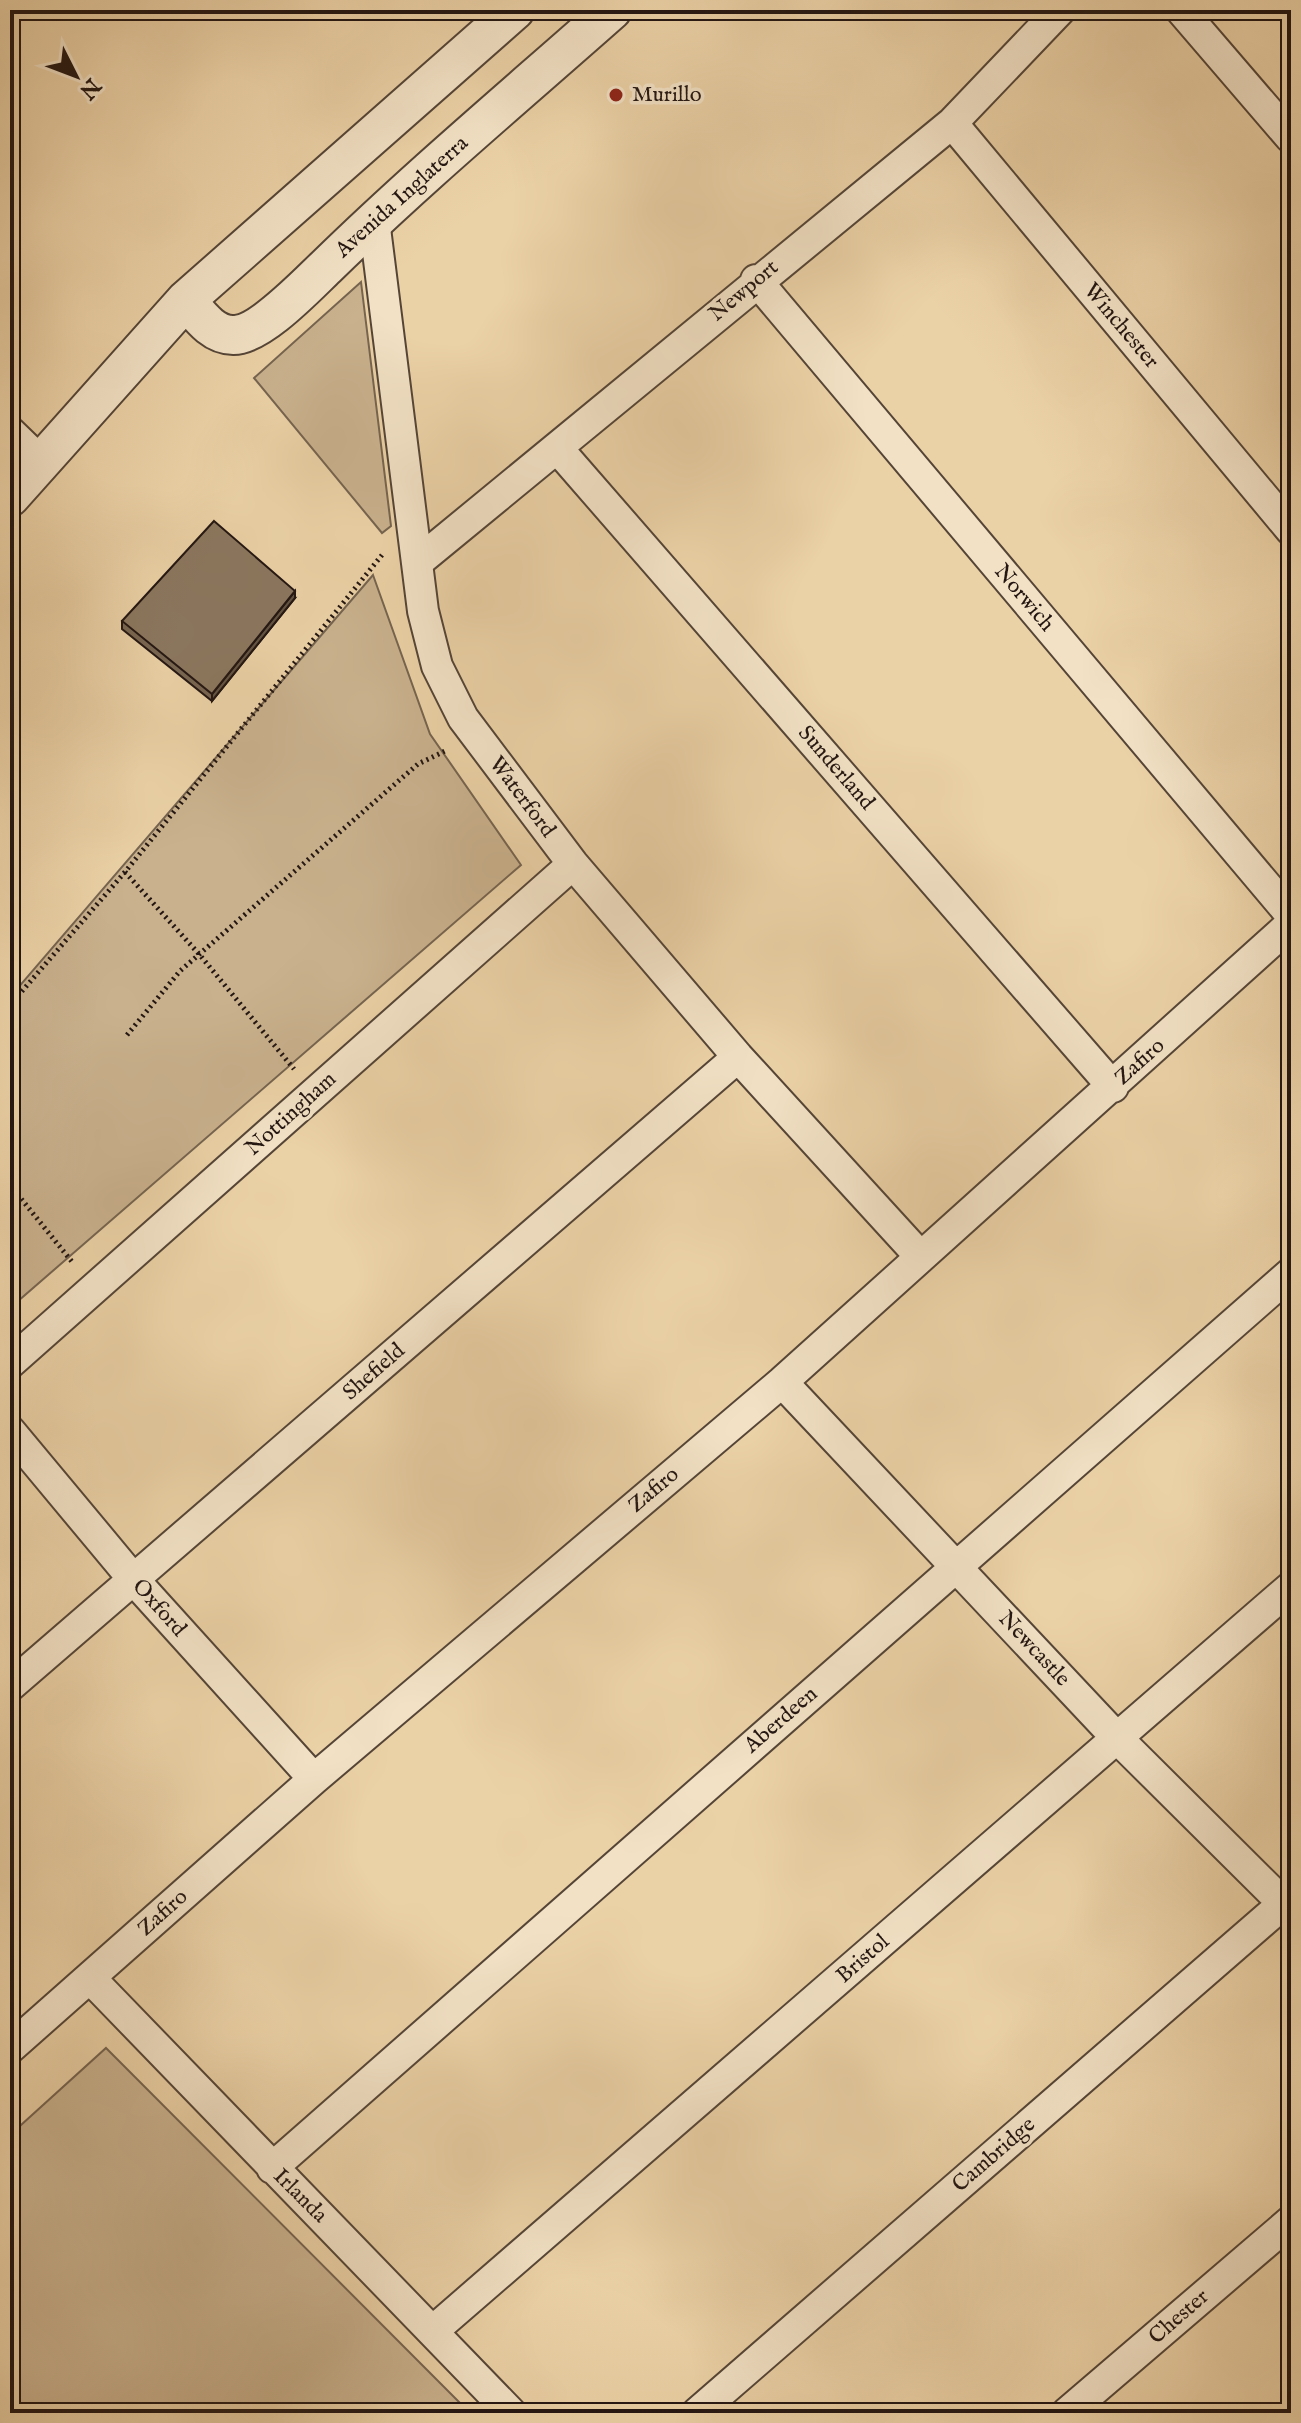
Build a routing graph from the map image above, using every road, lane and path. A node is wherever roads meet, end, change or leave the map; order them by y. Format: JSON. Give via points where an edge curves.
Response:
{"nodes":[{"id":1,"x":515,"y":10,"type":"edge"},
{"id":2,"x":612,"y":10,"type":"edge"},
{"id":3,"x":1060,"y":10,"type":"edge"},
{"id":4,"x":1181,"y":10,"type":"edge"},
{"id":5,"x":952,"y":123,"type":"junction"},
{"id":6,"x":1291,"y":138,"type":"edge"},
{"id":7,"x":374,"y":220,"type":"junction"},
{"id":8,"x":756,"y":280,"type":"junction"},
{"id":9,"x":186,"y":300,"type":"junction"},
{"id":10,"x":10,"y":432,"type":"edge"},
{"id":11,"x":558,"y":449,"type":"junction"},
{"id":12,"x":40,"y":461,"type":"junction"},
{"id":13,"x":10,"y":497,"type":"edge"},
{"id":14,"x":1291,"y":530,"type":"edge"},
{"id":15,"x":419,"y":561,"type":"junction"},
{"id":16,"x":386,"y":569,"type":"dead end"},
{"id":17,"x":453,"y":747,"type":"dead end"},
{"id":18,"x":573,"y":864,"type":"junction"},
{"id":19,"x":125,"y":872,"type":"junction"},
{"id":20,"x":1291,"y":915,"type":"edge"},
{"id":21,"x":1291,"y":924,"type":"edge"},
{"id":22,"x":199,"y":954,"type":"junction"},
{"id":23,"x":10,"y":1005,"type":"edge"},
{"id":24,"x":127,"y":1035,"type":"dead end"},
{"id":25,"x":738,"y":1057,"type":"junction"},
{"id":26,"x":299,"y":1076,"type":"dead end"},
{"id":27,"x":1113,"y":1087,"type":"junction"},
{"id":28,"x":10,"y":1185,"type":"edge"},
{"id":29,"x":919,"y":1255,"type":"junction"},
{"id":30,"x":76,"y":1267,"type":"dead end"},
{"id":31,"x":1291,"y":1273,"type":"edge"},
{"id":32,"x":10,"y":1363,"type":"edge"},
{"id":33,"x":782,"y":1382,"type":"junction"},
{"id":34,"x":10,"y":1431,"type":"edge"},
{"id":35,"x":956,"y":1566,"type":"junction"},
{"id":36,"x":134,"y":1580,"type":"junction"},
{"id":37,"x":1291,"y":1587,"type":"edge"},
{"id":38,"x":10,"y":1686,"type":"edge"},
{"id":39,"x":1117,"y":1738,"type":"junction"},
{"id":40,"x":314,"y":1779,"type":"junction"},
{"id":41,"x":1289,"y":1904,"type":"edge"},
{"id":42,"x":90,"y":1978,"type":"junction"},
{"id":43,"x":10,"y":2048,"type":"edge"},
{"id":44,"x":272,"y":2168,"type":"junction"},
{"id":45,"x":1291,"y":2221,"type":"edge"},
{"id":46,"x":434,"y":2330,"type":"junction"},
{"id":47,"x":511,"y":2413,"type":"edge"},
{"id":48,"x":697,"y":2413,"type":"edge"},
{"id":49,"x":1067,"y":2413,"type":"edge"}],
"edges":[{"from":1,"to":9,"type":"street"},
{"from":2,"to":7,"type":"street","name":"Avenida Inglaterra"},
{"from":3,"to":5,"type":"street","name":"Newport"},
{"from":4,"to":6,"type":"street"},
{"from":5,"to":8,"type":"street","name":"Newport"},
{"from":5,"to":14,"type":"street","name":"Winchester"},
{"from":7,"to":9,"type":"street","name":"Avenida Inglaterra","via":[[252,330],[235,336],[214,330]]},
{"from":7,"to":15,"type":"street","name":"Waterford"},
{"from":8,"to":11,"type":"street","name":"Newport"},
{"from":8,"to":20,"type":"street","name":"Norwich"},
{"from":9,"to":12,"type":"street"},
{"from":10,"to":12,"type":"street"},
{"from":11,"to":15,"type":"street","name":"Newport"},
{"from":11,"to":27,"type":"street","name":"Sunderland"},
{"from":12,"to":13,"type":"street"},
{"from":15,"to":18,"type":"street","name":"Waterford","via":[[423,611],[437,666],[463,718]]},
{"from":16,"to":19,"type":"path","via":[[382,554]]},
{"from":17,"to":22,"type":"path","via":[[418,764]]},
{"from":18,"to":25,"type":"street","name":"Waterford"},
{"from":18,"to":32,"type":"street","name":"Nottingham"},
{"from":19,"to":22,"type":"path"},
{"from":19,"to":23,"type":"path"},
{"from":21,"to":27,"type":"street","name":"Zafiro"},
{"from":22,"to":24,"type":"path"},
{"from":22,"to":26,"type":"path"},
{"from":25,"to":29,"type":"street","name":"Waterford"},
{"from":25,"to":36,"type":"street","name":"Shefield"},
{"from":27,"to":29,"type":"street","name":"Zafiro"},
{"from":28,"to":30,"type":"path"},
{"from":29,"to":33,"type":"street","name":"Zafiro"},
{"from":31,"to":35,"type":"street","name":"Aberdeen"},
{"from":33,"to":35,"type":"street","name":"Newcastle"},
{"from":33,"to":40,"type":"street","name":"Zafiro"},
{"from":34,"to":36,"type":"street","name":"Oxford"},
{"from":35,"to":39,"type":"street","name":"Newcastle"},
{"from":35,"to":44,"type":"street","name":"Aberdeen"},
{"from":36,"to":38,"type":"street","name":"Shefield"},
{"from":36,"to":40,"type":"street","name":"Oxford"},
{"from":37,"to":39,"type":"street","name":"Bristol"},
{"from":39,"to":41,"type":"street","name":"Newcastle"},
{"from":39,"to":46,"type":"street","name":"Bristol"},
{"from":40,"to":42,"type":"street","name":"Zafiro"},
{"from":41,"to":48,"type":"street","name":"Cambridge"},
{"from":42,"to":43,"type":"street","name":"Zafiro"},
{"from":42,"to":44,"type":"street","name":"Irlanda"},
{"from":44,"to":46,"type":"street","name":"Irlanda"},
{"from":45,"to":49,"type":"street","name":"Chester"},
{"from":46,"to":47,"type":"street","name":"Irlanda"}]}
